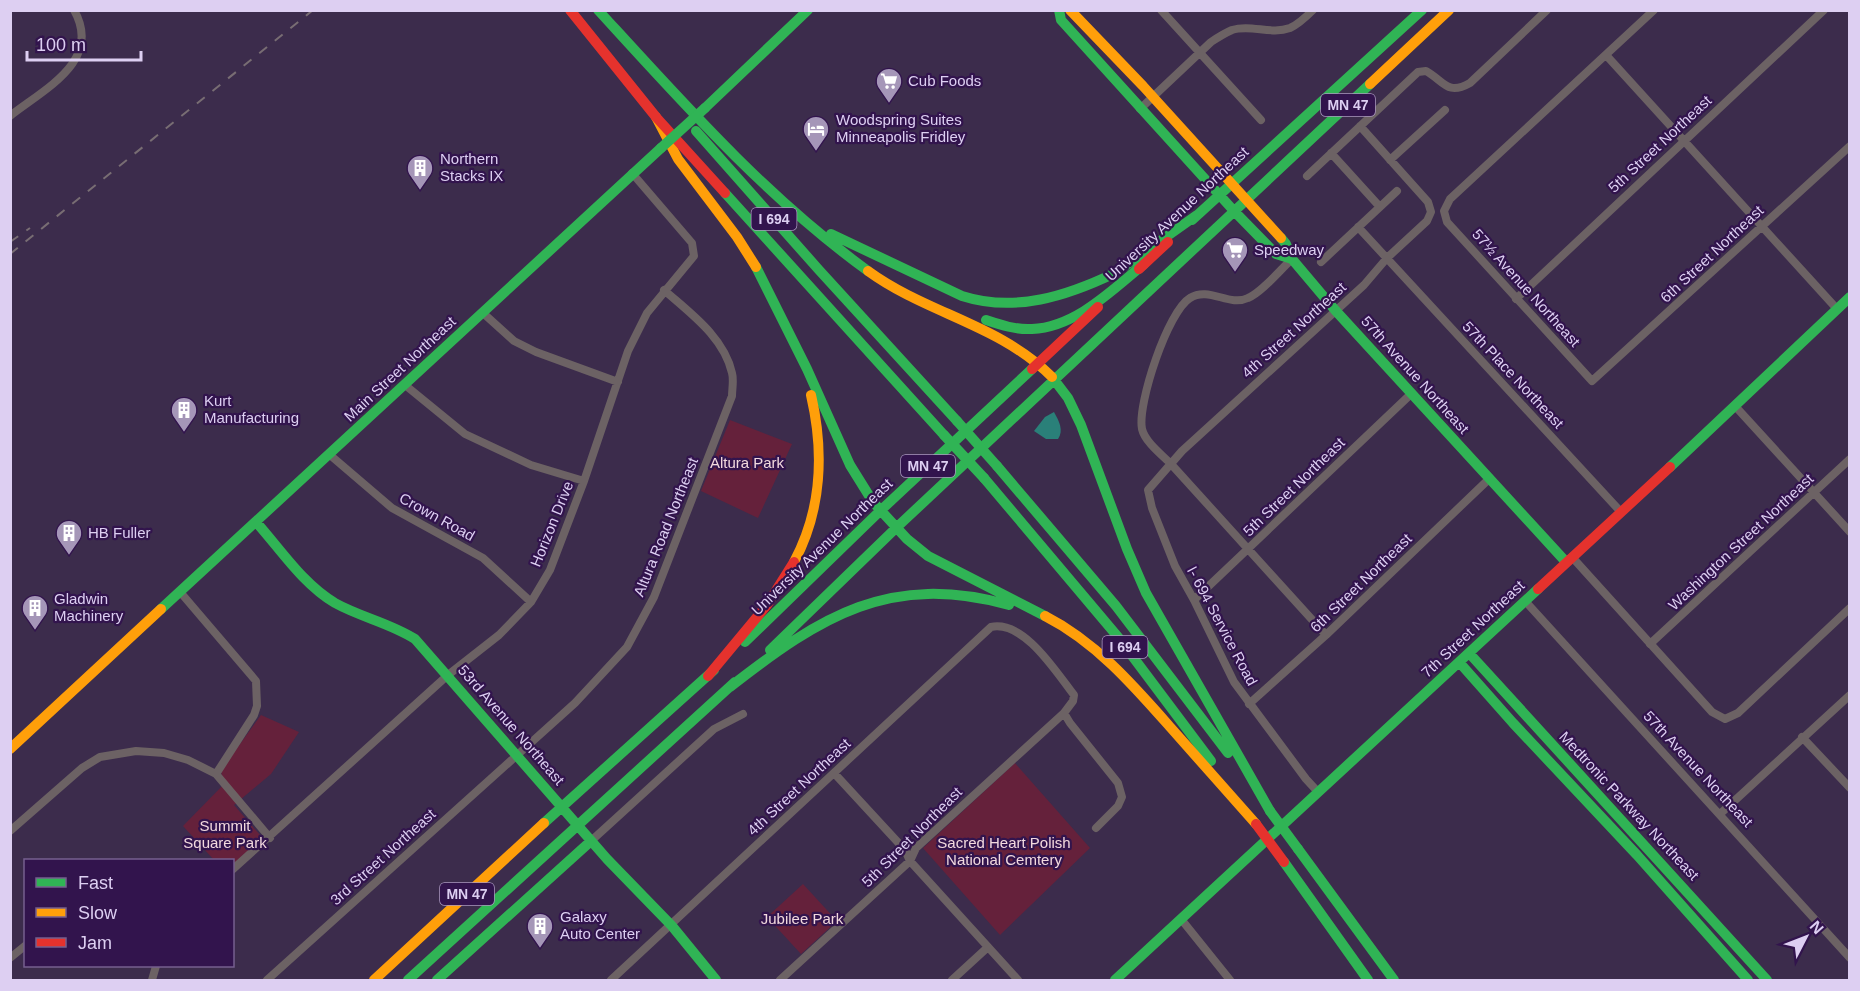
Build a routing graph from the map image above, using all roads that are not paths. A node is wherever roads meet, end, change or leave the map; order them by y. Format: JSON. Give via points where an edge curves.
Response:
{"nodes":[{"id":1,"x":74,"y":10,"type":"edge"},
{"id":2,"x":570,"y":10,"type":"edge"},
{"id":3,"x":598,"y":10,"type":"edge"},
{"id":4,"x":808,"y":10,"type":"edge"},
{"id":5,"x":1059,"y":10,"type":"edge"},
{"id":6,"x":1070,"y":10,"type":"edge"},
{"id":7,"x":1161,"y":10,"type":"edge"},
{"id":8,"x":1313,"y":10,"type":"edge"},
{"id":9,"x":1422,"y":10,"type":"edge"},
{"id":10,"x":1449,"y":10,"type":"edge"},
{"id":11,"x":1546,"y":10,"type":"edge"},
{"id":12,"x":1654,"y":10,"type":"edge"},
{"id":13,"x":1824,"y":10,"type":"edge"},
{"id":14,"x":1200,"y":53,"type":"junction"},
{"id":15,"x":1606,"y":55,"type":"junction"},
{"id":16,"x":1153,"y":98,"type":"junction"},
{"id":17,"x":1140,"y":109,"type":"junction"},
{"id":18,"x":1445,"y":110,"type":"dead end"},
{"id":19,"x":10,"y":116,"type":"edge"},
{"id":20,"x":656,"y":117,"type":"junction"},
{"id":21,"x":1261,"y":120,"type":"dead end"},
{"id":22,"x":1360,"y":126,"type":"junction"},
{"id":23,"x":1684,"y":140,"type":"junction"},
{"id":24,"x":1850,"y":146,"type":"edge"},
{"id":25,"x":1331,"y":153,"type":"junction"},
{"id":26,"x":1390,"y":160,"type":"junction"},
{"id":27,"x":632,"y":173,"type":"junction"},
{"id":28,"x":1307,"y":176,"type":"dead end"},
{"id":29,"x":1232,"y":184,"type":"junction"},
{"id":30,"x":1397,"y":191,"type":"dead end"},
{"id":31,"x":1219,"y":195,"type":"junction"},
{"id":32,"x":776,"y":196,"type":"junction"},
{"id":33,"x":1247,"y":200,"type":"junction"},
{"id":34,"x":1380,"y":207,"type":"junction"},
{"id":35,"x":1234,"y":211,"type":"junction"},
{"id":36,"x":1197,"y":215,"type":"junction"},
{"id":37,"x":1358,"y":227,"type":"junction"},
{"id":38,"x":1762,"y":227,"type":"junction"},
{"id":39,"x":836,"y":247,"type":"junction"},
{"id":40,"x":1387,"y":258,"type":"junction"},
{"id":41,"x":1292,"y":259,"type":"junction"},
{"id":42,"x":1322,"y":262,"type":"dead end"},
{"id":43,"x":1144,"y":264,"type":"junction"},
{"id":44,"x":664,"y":290,"type":"junction"},
{"id":45,"x":1850,"y":297,"type":"edge"},
{"id":46,"x":1516,"y":299,"type":"junction"},
{"id":47,"x":1335,"y":309,"type":"junction"},
{"id":48,"x":1836,"y":309,"type":"junction"},
{"id":49,"x":778,"y":311,"type":"junction"},
{"id":50,"x":483,"y":313,"type":"junction"},
{"id":51,"x":1038,"y":363,"type":"junction"},
{"id":52,"x":1055,"y":380,"type":"junction"},
{"id":53,"x":1592,"y":381,"type":"joint"},
{"id":54,"x":618,"y":382,"type":"junction"},
{"id":55,"x":405,"y":385,"type":"junction"},
{"id":56,"x":1412,"y":393,"type":"junction"},
{"id":57,"x":1735,"y":406,"type":"junction"},
{"id":58,"x":330,"y":455,"type":"junction"},
{"id":59,"x":1850,"y":459,"type":"edge"},
{"id":60,"x":1171,"y":464,"type":"junction"},
{"id":61,"x":1489,"y":479,"type":"junction"},
{"id":62,"x":584,"y":481,"type":"junction"},
{"id":63,"x":1148,"y":490,"type":"joint"},
{"id":64,"x":1814,"y":492,"type":"junction"},
{"id":65,"x":880,"y":511,"type":"junction"},
{"id":66,"x":1620,"y":512,"type":"junction"},
{"id":67,"x":257,"y":523,"type":"junction"},
{"id":68,"x":896,"y":528,"type":"junction"},
{"id":69,"x":1850,"y":532,"type":"edge"},
{"id":70,"x":1249,"y":548,"type":"junction"},
{"id":71,"x":1569,"y":559,"type":"junction"},
{"id":72,"x":181,"y":593,"type":"junction"},
{"id":73,"x":1194,"y":600,"type":"junction"},
{"id":74,"x":1525,"y":601,"type":"junction"},
{"id":75,"x":531,"y":602,"type":"junction"},
{"id":76,"x":1850,"y":608,"type":"edge"},
{"id":77,"x":1326,"y":635,"type":"junction"},
{"id":78,"x":1077,"y":636,"type":"junction"},
{"id":79,"x":1650,"y":644,"type":"junction"},
{"id":80,"x":1469,"y":653,"type":"junction"},
{"id":81,"x":1459,"y":662,"type":"junction"},
{"id":82,"x":448,"y":675,"type":"junction"},
{"id":83,"x":708,"y":676,"type":"junction"},
{"id":84,"x":730,"y":687,"type":"junction"},
{"id":85,"x":1850,"y":695,"type":"edge"},
{"id":86,"x":1249,"y":704,"type":"junction"},
{"id":87,"x":1064,"y":712,"type":"junction"},
{"id":88,"x":743,"y":714,"type":"dead end"},
{"id":89,"x":1802,"y":737,"type":"junction"},
{"id":90,"x":1548,"y":739,"type":"junction"},
{"id":91,"x":10,"y":749,"type":"edge"},
{"id":92,"x":1537,"y":749,"type":"junction"},
{"id":93,"x":518,"y":755,"type":"junction"},
{"id":94,"x":834,"y":773,"type":"junction"},
{"id":95,"x":216,"y":774,"type":"junction"},
{"id":96,"x":1850,"y":788,"type":"edge"},
{"id":97,"x":1318,"y":792,"type":"junction"},
{"id":98,"x":561,"y":807,"type":"junction"},
{"id":99,"x":1270,"y":811,"type":"junction"},
{"id":100,"x":1720,"y":814,"type":"junction"},
{"id":101,"x":1256,"y":824,"type":"junction"},
{"id":102,"x":578,"y":826,"type":"junction"},
{"id":103,"x":1095,"y":828,"type":"dead end"},
{"id":104,"x":10,"y":831,"type":"edge"},
{"id":105,"x":270,"y":838,"type":"junction"},
{"id":106,"x":591,"y":842,"type":"junction"},
{"id":107,"x":910,"y":861,"type":"junction"},
{"id":108,"x":234,"y":868,"type":"edge"},
{"id":109,"x":1181,"y":919,"type":"junction"},
{"id":110,"x":672,"y":926,"type":"junction"},
{"id":111,"x":24,"y":947,"type":"edge"},
{"id":112,"x":988,"y":947,"type":"junction"},
{"id":113,"x":10,"y":958,"type":"edge"},
{"id":114,"x":1850,"y":958,"type":"edge"},
{"id":115,"x":1752,"y":964,"type":"junction"},
{"id":116,"x":1745,"y":977,"type":"edge"},
{"id":117,"x":267,"y":981,"type":"edge"},
{"id":118,"x":374,"y":981,"type":"edge"},
{"id":119,"x":408,"y":981,"type":"edge"},
{"id":120,"x":437,"y":981,"type":"edge"},
{"id":121,"x":611,"y":981,"type":"edge"},
{"id":122,"x":716,"y":981,"type":"edge"},
{"id":123,"x":780,"y":981,"type":"edge"},
{"id":124,"x":952,"y":981,"type":"edge"},
{"id":125,"x":1018,"y":981,"type":"edge"},
{"id":126,"x":1115,"y":981,"type":"edge"},
{"id":127,"x":1230,"y":981,"type":"edge"},
{"id":128,"x":1368,"y":981,"type":"edge"},
{"id":129,"x":1394,"y":981,"type":"edge"},
{"id":130,"x":1767,"y":981,"type":"edge"}],
"edges":[{"from":1,"to":19,"type":"street","via":[[83,38],[76,61]]},
{"from":2,"to":20,"type":"main road","number":"I 694"},
{"from":3,"to":32,"type":"main road","via":[[716,138]]},
{"from":3,"to":99,"type":"main road","number":"I 694","bridge":true,"via":[[755,199],[1080,561],[1131,623]]},
{"from":4,"to":27,"type":"main road","name":"Main Street Northeast","bridge":true},
{"from":5,"to":17,"type":"main road","name":"57th Avenue Northeast","via":[[1061,20]]},
{"from":6,"to":16,"type":"main road","name":"57th Avenue Northeast"},
{"from":7,"to":14,"type":"street"},
{"from":8,"to":14,"type":"street","via":[[1290,28],[1233,30]]},
{"from":9,"to":29,"type":"main road","name":"University Avenue Northeast","number":"MN 47"},
{"from":10,"to":33,"type":"main road","number":"MN 47"},
{"from":11,"to":22,"type":"street","via":[[1470,83],[1451,89],[1426,71],[1418,72]]},
{"from":12,"to":15,"type":"street"},
{"from":13,"to":23,"type":"street","name":"5th Street Northeast"},
{"from":14,"to":16,"type":"street"},
{"from":14,"to":21,"type":"street"},
{"from":15,"to":23,"type":"street"},
{"from":15,"to":46,"type":"street","name":"57½ Avenue Northeast","via":[[1450,200],[1444,211],[1447,222]]},
{"from":16,"to":17,"type":"street"},
{"from":16,"to":29,"type":"main road","name":"57th Avenue Northeast"},
{"from":17,"to":31,"type":"main road","name":"57th Avenue Northeast"},
{"from":18,"to":26,"type":"street"},
{"from":20,"to":49,"type":"main road","via":[[678,159],[746,250]]},
{"from":20,"to":101,"type":"main road","number":"I 694","bridge":true,"via":[[984,478],[1118,637]]},
{"from":22,"to":25,"type":"street"},
{"from":22,"to":26,"type":"street"},
{"from":23,"to":38,"type":"street"},
{"from":23,"to":46,"type":"street","name":"5th Street Northeast"},
{"from":24,"to":38,"type":"street","name":"6th Street Northeast"},
{"from":25,"to":28,"type":"street"},
{"from":25,"to":34,"type":"street"},
{"from":26,"to":40,"type":"street","name":"4th Street Northeast","via":[[1428,202],[1431,212],[1427,221]]},
{"from":27,"to":44,"type":"street","name":"Horizon Drive","via":[[692,243],[694,256]]},
{"from":27,"to":50,"type":"main road","name":"Main Street Northeast"},
{"from":29,"to":31,"type":"main road","name":"University Avenue Northeast","number":"MN 47"},
{"from":29,"to":33,"type":"main road","name":"57th Avenue Northeast"},
{"from":30,"to":34,"type":"street"},
{"from":31,"to":35,"type":"main road","name":"57th Avenue Northeast"},
{"from":31,"to":36,"type":"main road","name":"University Avenue Northeast","number":"MN 47"},
{"from":32,"to":36,"type":"main road","via":[[848,243],[957,295],[995,304],[1029,301],[1097,282]]},
{"from":32,"to":39,"type":"main road"},
{"from":33,"to":35,"type":"main road","number":"MN 47"},
{"from":33,"to":41,"type":"main road","name":"57th Avenue Northeast","via":[[1286,244]]},
{"from":34,"to":37,"type":"street"},
{"from":35,"to":41,"type":"main road","name":"57th Avenue Northeast","via":[[1276,254]]},
{"from":35,"to":52,"type":"main road","number":"MN 47"},
{"from":36,"to":43,"type":"main road","name":"University Avenue Northeast","number":"MN 47"},
{"from":37,"to":40,"type":"street","name":"57th Place Northeast"},
{"from":37,"to":42,"type":"street"},
{"from":38,"to":48,"type":"street"},
{"from":38,"to":53,"type":"street","name":"6th Street Northeast"},
{"from":39,"to":43,"type":"main road","via":[[888,276],[992,323],[1025,330],[1054,326],[1076,317]]},
{"from":39,"to":51,"type":"main road","via":[[896,288],[1004,338]]},
{"from":40,"to":47,"type":"street","name":"4th Street Northeast","via":[[1364,285]]},
{"from":40,"to":66,"type":"street","name":"57th Place Northeast"},
{"from":41,"to":47,"type":"main road","name":"57th Avenue Northeast"},
{"from":41,"to":60,"type":"street","via":[[1248,298],[1232,300],[1202,294],[1192,296],[1177,310],[1152,371],[1142,417],[1145,436]]},
{"from":43,"to":51,"type":"main road","name":"University Avenue Northeast","number":"MN 47"},
{"from":44,"to":54,"type":"street","name":"Horizon Drive","via":[[646,313]]},
{"from":44,"to":93,"type":"street","name":"Altura Road Northeast","via":[[711,333],[724,352],[733,374],[732,396],[654,597],[627,648],[575,704]]},
{"from":45,"to":48,"type":"main road","name":"7th Street Northeast"},
{"from":46,"to":53,"type":"street","name":"57½ Avenue Northeast"},
{"from":47,"to":56,"type":"main road","name":"57th Avenue Northeast"},
{"from":47,"to":60,"type":"street","name":"4th Street Northeast"},
{"from":48,"to":57,"type":"main road","name":"7th Street Northeast"},
{"from":49,"to":65,"type":"main road","via":[[857,479]]},
{"from":49,"to":83,"type":"main road","via":[[815,410],[820,456],[816,499],[804,539],[784,579]]},
{"from":50,"to":54,"type":"street","via":[[514,341]]},
{"from":50,"to":55,"type":"main road","name":"Main Street Northeast"},
{"from":51,"to":52,"type":"main road"},
{"from":51,"to":65,"type":"main road","name":"University Avenue Northeast","number":"MN 47"},
{"from":52,"to":68,"type":"main road","number":"MN 47"},
{"from":52,"to":99,"type":"main road","via":[[1083,426],[1134,566],[1154,609]]},
{"from":54,"to":62,"type":"street","name":"Horizon Drive"},
{"from":55,"to":58,"type":"main road","name":"Main Street Northeast"},
{"from":55,"to":62,"type":"street","via":[[465,434],[531,465]]},
{"from":56,"to":61,"type":"main road","name":"57th Avenue Northeast"},
{"from":56,"to":70,"type":"street","name":"5th Street Northeast"},
{"from":57,"to":64,"type":"street"},
{"from":57,"to":66,"type":"main road","name":"7th Street Northeast"},
{"from":58,"to":67,"type":"main road","name":"Main Street Northeast"},
{"from":58,"to":75,"type":"street","name":"Crown Road","via":[[392,508],[483,558]]},
{"from":59,"to":64,"type":"street","name":"Washington Street Northeast"},
{"from":60,"to":63,"type":"street","name":"4th Street Northeast"},
{"from":60,"to":70,"type":"street"},
{"from":61,"to":71,"type":"main road","name":"57th Avenue Northeast"},
{"from":61,"to":77,"type":"street","name":"6th Street Northeast"},
{"from":62,"to":75,"type":"street","name":"Horizon Drive","via":[[550,570]]},
{"from":63,"to":73,"type":"street","name":"I- 694 Service Road","via":[[1175,566]]},
{"from":64,"to":69,"type":"street"},
{"from":64,"to":79,"type":"street","name":"Washington Street Northeast"},
{"from":65,"to":68,"type":"main road"},
{"from":65,"to":83,"type":"main road","name":"University Avenue Northeast","number":"MN 47"},
{"from":66,"to":71,"type":"main road","name":"7th Street Northeast"},
{"from":67,"to":72,"type":"main road","name":"Main Street Northeast"},
{"from":67,"to":82,"type":"main road","name":"53rd Avenue Northeast","via":[[324,595],[403,631]]},
{"from":68,"to":78,"type":"main road","via":[[938,562]]},
{"from":68,"to":84,"type":"main road","number":"MN 47"},
{"from":70,"to":73,"type":"street","name":"5th Street Northeast"},
{"from":70,"to":77,"type":"street"},
{"from":71,"to":74,"type":"main road","name":"7th Street Northeast"},
{"from":71,"to":79,"type":"street"},
{"from":72,"to":91,"type":"main road","name":"Main Street Northeast"},
{"from":72,"to":95,"type":"street","via":[[256,681],[254,716]]},
{"from":73,"to":86,"type":"street","name":"I- 694 Service Road"},
{"from":74,"to":80,"type":"main road","name":"7th Street Northeast"},
{"from":74,"to":100,"type":"street","name":"57th Avenue Northeast"},
{"from":75,"to":82,"type":"street","name":"Horizon Drive","via":[[499,635]]},
{"from":76,"to":79,"type":"street","via":[[1738,713],[1725,719],[1712,712]]},
{"from":77,"to":86,"type":"street","name":"6th Street Northeast"},
{"from":78,"to":84,"type":"main road","via":[[1042,617],[992,600],[952,593],[904,595],[858,606],[815,626]]},
{"from":78,"to":101,"type":"main road","via":[[1127,678]]},
{"from":80,"to":81,"type":"main road","name":"7th Street Northeast"},
{"from":80,"to":90,"type":"main road","name":"Medtronic Parkway Northeast"},
{"from":81,"to":92,"type":"main road","name":"Medtronic Parkway Northeast"},
{"from":81,"to":97,"type":"main road","name":"7th Street Northeast"},
{"from":82,"to":93,"type":"main road","name":"53rd Avenue Northeast"},
{"from":82,"to":105,"type":"street","name":"Horizon Drive"},
{"from":83,"to":98,"type":"main road","name":"University Avenue Northeast","number":"MN 47"},
{"from":84,"to":102,"type":"main road","number":"MN 47"},
{"from":85,"to":89,"type":"street"},
{"from":86,"to":97,"type":"street","name":"I- 694 Service Road"},
{"from":87,"to":94,"type":"street","name":"4th Street Northeast","via":[[1074,695],[1043,656],[1012,629],[990,627]]},
{"from":87,"to":103,"type":"street","via":[[1118,783],[1122,797],[1118,807]]},
{"from":87,"to":107,"type":"street","name":"5th Street Northeast","via":[[916,848]]},
{"from":88,"to":106,"type":"street","via":[[714,729]]},
{"from":89,"to":96,"type":"street"},
{"from":89,"to":100,"type":"street"},
{"from":90,"to":92,"type":"main road"},
{"from":90,"to":115,"type":"main road","name":"Medtronic Parkway Northeast"},
{"from":92,"to":116,"type":"main road","name":"Medtronic Parkway Northeast"},
{"from":93,"to":98,"type":"main road","name":"53rd Avenue Northeast"},
{"from":93,"to":117,"type":"street","name":"3rd Street Northeast"},
{"from":94,"to":107,"type":"street","via":[[905,850]]},
{"from":94,"to":110,"type":"street","name":"4th Street Northeast"},
{"from":95,"to":104,"type":"street","via":[[164,753],[136,751],[100,757]]},
{"from":95,"to":105,"type":"street"},
{"from":97,"to":109,"type":"main road","name":"7th Street Northeast"},
{"from":98,"to":102,"type":"main road","name":"53rd Avenue Northeast"},
{"from":98,"to":118,"type":"main road","name":"University Avenue Northeast","number":"MN 47"},
{"from":99,"to":129,"type":"main road","number":"I 694","bridge":true},
{"from":100,"to":114,"type":"street","name":"57th Avenue Northeast"},
{"from":101,"to":128,"type":"main road","number":"I 694","bridge":true},
{"from":102,"to":106,"type":"main road","name":"53rd Avenue Northeast"},
{"from":102,"to":119,"type":"main road","number":"MN 47"},
{"from":105,"to":108,"type":"street","name":"Horizon Drive"},
{"from":106,"to":110,"type":"main road","name":"53rd Avenue Northeast"},
{"from":106,"to":120,"type":"main road"},
{"from":107,"to":112,"type":"street"},
{"from":107,"to":123,"type":"street","name":"5th Street Northeast"},
{"from":109,"to":126,"type":"main road","name":"7th Street Northeast"},
{"from":109,"to":127,"type":"street"},
{"from":110,"to":121,"type":"street","name":"4th Street Northeast"},
{"from":110,"to":122,"type":"main road","name":"53rd Avenue Northeast"},
{"from":111,"to":113,"type":"street"},
{"from":112,"to":124,"type":"street"},
{"from":112,"to":125,"type":"street"},
{"from":115,"to":116,"type":"main road"},
{"from":115,"to":130,"type":"main road","name":"Medtronic Parkway Northeast"}]}
